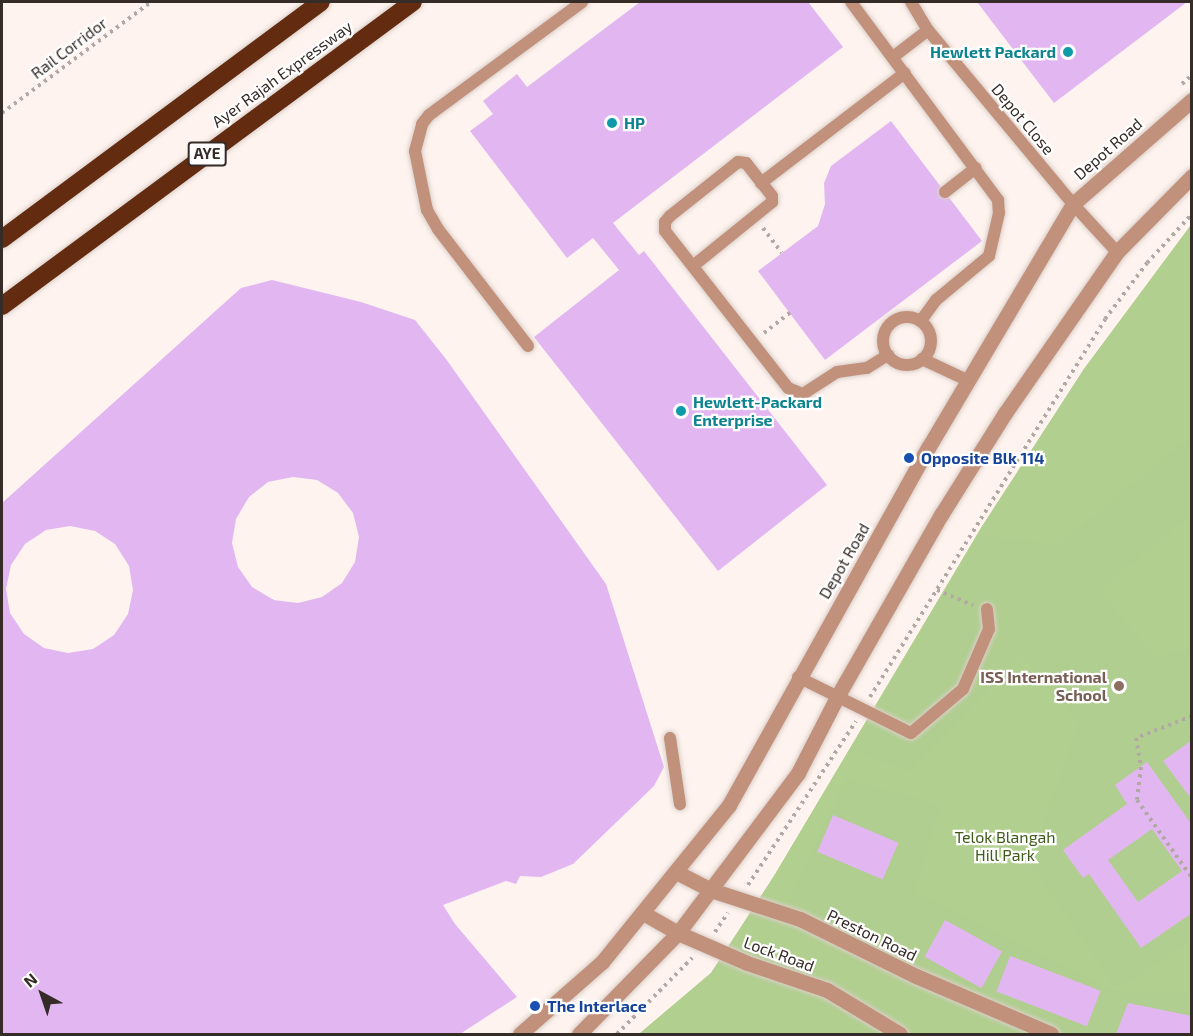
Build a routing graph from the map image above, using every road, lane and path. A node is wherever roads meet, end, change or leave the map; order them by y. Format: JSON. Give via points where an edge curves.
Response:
{"nodes":[{"id":1,"x":151,"y":2,"type":"edge"},
{"id":2,"x":321,"y":2,"type":"edge"},
{"id":3,"x":413,"y":2,"type":"edge"},
{"id":4,"x":582,"y":2,"type":"edge"},
{"id":5,"x":851,"y":2,"type":"edge"},
{"id":6,"x":911,"y":2,"type":"edge"},
{"id":7,"x":928,"y":30,"type":"junction"},
{"id":8,"x":893,"y":57,"type":"junction"},
{"id":9,"x":905,"y":73,"type":"junction"},
{"id":10,"x":1191,"y":100,"type":"edge"},
{"id":11,"x":2,"y":113,"type":"edge"},
{"id":12,"x":976,"y":168,"type":"junction"},
{"id":13,"x":1191,"y":176,"type":"edge"},
{"id":14,"x":761,"y":183,"type":"junction"},
{"id":15,"x":945,"y":192,"type":"dead end"},
{"id":16,"x":1073,"y":204,"type":"junction"},
{"id":17,"x":1191,"y":213,"type":"edge"},
{"id":18,"x":755,"y":218,"type":"junction"},
{"id":19,"x":2,"y":239,"type":"edge"},
{"id":20,"x":1117,"y":252,"type":"junction"},
{"id":21,"x":782,"y":253,"type":"dead end"},
{"id":22,"x":693,"y":266,"type":"junction"},
{"id":23,"x":2,"y":306,"type":"edge"},
{"id":24,"x":790,"y":313,"type":"dead end"},
{"id":25,"x":921,"y":321,"type":"junction"},
{"id":26,"x":752,"y":342,"type":"junction"},
{"id":27,"x":528,"y":346,"type":"dead end"},
{"id":28,"x":888,"y":356,"type":"junction"},
{"id":29,"x":922,"y":359,"type":"junction"},
{"id":30,"x":969,"y":381,"type":"junction"},
{"id":31,"x":937,"y":590,"type":"junction"},
{"id":32,"x":962,"y":602,"type":"dead end"},
{"id":33,"x":987,"y":609,"type":"dead end"},
{"id":34,"x":798,"y":677,"type":"junction"},
{"id":35,"x":837,"y":697,"type":"junction"},
{"id":36,"x":862,"y":709,"type":"junction"},
{"id":37,"x":1191,"y":716,"type":"edge"},
{"id":38,"x":670,"y":738,"type":"dead end"},
{"id":39,"x":680,"y":804,"type":"dead end"},
{"id":40,"x":676,"y":872,"type":"junction"},
{"id":41,"x":1191,"y":878,"type":"edge"},
{"id":42,"x":711,"y":890,"type":"junction"},
{"id":43,"x":738,"y":900,"type":"junction"},
{"id":44,"x":643,"y":913,"type":"junction"},
{"id":45,"x":678,"y":933,"type":"junction"},
{"id":46,"x":705,"y":945,"type":"junction"},
{"id":47,"x":520,"y":1035,"type":"edge"},
{"id":48,"x":579,"y":1035,"type":"edge"},
{"id":49,"x":617,"y":1035,"type":"edge"},
{"id":50,"x":900,"y":1035,"type":"edge"},
{"id":51,"x":1051,"y":1035,"type":"edge"}],
"edges":[{"from":1,"to":11,"type":"path","name":"Rail Corridor"},
{"from":2,"to":19,"type":"highway","name":"Ayer Rajah Expressway"},
{"from":3,"to":23,"type":"highway","name":"Ayer Rajah Expressway","number":"AYE"},
{"from":4,"to":27,"type":"lane","via":[[429,116],[422,124],[415,151],[422,192],[432,220]]},
{"from":5,"to":8,"type":"lane"},
{"from":6,"to":7,"type":"lane","name":"Depot Close"},
{"from":7,"to":8,"type":"lane"},
{"from":7,"to":16,"type":"lane","name":"Depot Close"},
{"from":8,"to":9,"type":"lane"},
{"from":9,"to":12,"type":"lane"},
{"from":9,"to":14,"type":"lane"},
{"from":10,"to":16,"type":"street","name":"Depot Road"},
{"from":12,"to":15,"type":"lane"},
{"from":12,"to":25,"type":"lane","via":[[998,200],[999,213],[989,256],[936,300]]},
{"from":13,"to":20,"type":"street"},
{"from":14,"to":18,"type":"lane","via":[[772,202]]},
{"from":14,"to":22,"type":"lane","via":[[746,163],[738,162],[665,222],[665,231]]},
{"from":16,"to":20,"type":"lane","name":"Depot Close"},
{"from":16,"to":30,"type":"street","name":"Depot Road"},
{"from":17,"to":31,"type":"path","via":[[1147,262],[1105,319]]},
{"from":18,"to":21,"type":"path"},
{"from":18,"to":22,"type":"lane"},
{"from":20,"to":35,"type":"street","via":[[1005,412]]},
{"from":22,"to":26,"type":"lane"},
{"from":24,"to":26,"type":"path"},
{"from":25,"to":28,"type":"lane","via":[[899,318],[890,324],[884,334]]},
{"from":25,"to":29,"type":"lane","via":[[931,339]]},
{"from":26,"to":28,"type":"lane","via":[[788,388],[803,394],[837,372],[867,368]]},
{"from":28,"to":29,"type":"lane","via":[[904,364]]},
{"from":29,"to":30,"type":"lane"},
{"from":30,"to":34,"type":"street","name":"Depot Road"},
{"from":31,"to":32,"type":"path"},
{"from":31,"to":36,"type":"path"},
{"from":33,"to":36,"type":"lane","via":[[989,629],[963,689],[911,733]]},
{"from":34,"to":35,"type":"lane"},
{"from":34,"to":40,"type":"street","name":"Depot Road","via":[[729,805]]},
{"from":35,"to":36,"type":"lane"},
{"from":35,"to":42,"type":"street","via":[[798,773]]},
{"from":36,"to":43,"type":"path","via":[[847,739]]},
{"from":37,"to":41,"type":"path","via":[[1136,738],[1141,767],[1137,800]]},
{"from":38,"to":39,"type":"lane"},
{"from":40,"to":42,"type":"street","name":"Preston Road"},
{"from":40,"to":44,"type":"street","name":"Depot Road"},
{"from":42,"to":43,"type":"street","name":"Preston Road"},
{"from":42,"to":45,"type":"street"},
{"from":43,"to":46,"type":"path"},
{"from":43,"to":51,"type":"street","name":"Preston Road","via":[[800,919],[916,976]]},
{"from":44,"to":45,"type":"street","name":"Lock Road"},
{"from":44,"to":47,"type":"street","name":"Depot Road","via":[[602,962]]},
{"from":45,"to":46,"type":"street","name":"Lock Road"},
{"from":45,"to":48,"type":"street"},
{"from":46,"to":49,"type":"path"},
{"from":46,"to":50,"type":"street","name":"Lock Road","via":[[826,990]]}]}
